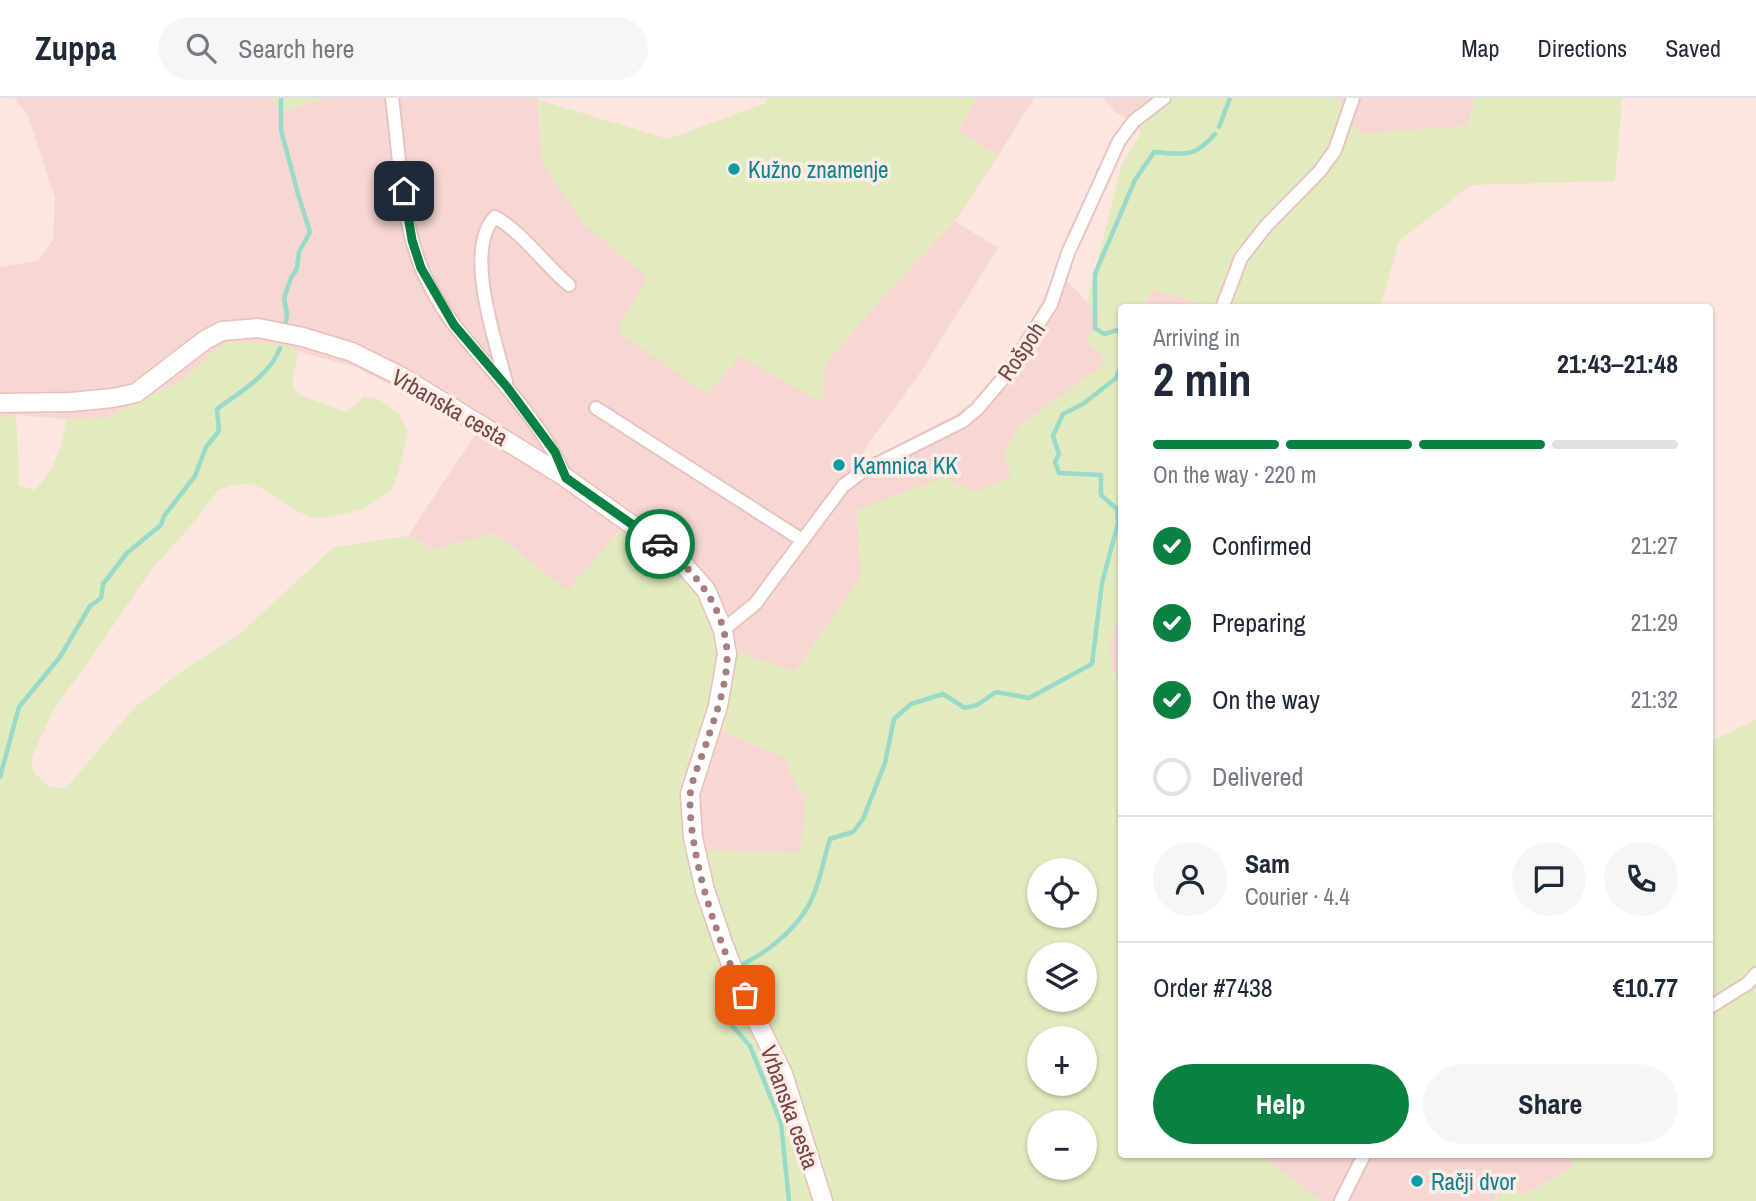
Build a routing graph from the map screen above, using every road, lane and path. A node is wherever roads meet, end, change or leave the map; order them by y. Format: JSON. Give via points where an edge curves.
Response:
{"nodes":[{"id":1,"x":392,"y":98,"type":"edge"},
{"id":2,"x":1164,"y":98,"type":"edge"},
{"id":3,"x":1353,"y":98,"type":"edge"},
{"id":4,"x":569,"y":285,"type":"dead end"},
{"id":5,"x":1224,"y":304,"type":"edge"},
{"id":6,"x":507,"y":387,"type":"junction"},
{"id":7,"x":0,"y":403,"type":"edge"},
{"id":8,"x":596,"y":408,"type":"dead end"},
{"id":9,"x":566,"y":478,"type":"junction"},
{"id":10,"x":802,"y":540,"type":"junction"},
{"id":11,"x":723,"y":630,"type":"junction"},
{"id":12,"x":1756,"y":974,"type":"edge"},
{"id":13,"x":1713,"y":1005,"type":"edge"},
{"id":14,"x":1362,"y":1158,"type":"edge"},
{"id":15,"x":823,"y":1201,"type":"edge"},
{"id":16,"x":1341,"y":1201,"type":"edge"}],
"edges":[{"from":1,"to":6,"type":"street","via":[[407,214],[421,268],[454,325]]},
{"from":2,"to":10,"type":"street","name":"Rošpoh","via":[[1134,121],[1119,141],[1068,253],[1051,304],[1006,375],[963,421],[863,471],[843,486]]},
{"from":3,"to":5,"type":"street","via":[[1335,150],[1241,258]]},
{"from":4,"to":6,"type":"street","via":[[505,223],[495,218],[488,224],[481,265]]},
{"from":6,"to":9,"type":"street","via":[[555,452]]},
{"from":7,"to":9,"type":"street","name":"Vrbanska cesta","via":[[71,402],[136,393],[222,331],[269,330],[352,352],[402,377]]},
{"from":8,"to":10,"type":"street"},
{"from":9,"to":11,"type":"street","name":"Vrbanska cesta","via":[[677,557],[706,590]]},
{"from":10,"to":11,"type":"street","name":"Rošpoh","via":[[755,604]]},
{"from":11,"to":15,"type":"street","name":"Vrbanska cesta","via":[[726,663],[718,706],[690,794],[693,838],[730,962],[783,1074]]},
{"from":12,"to":13,"type":"street"},
{"from":14,"to":16,"type":"street"}]}
